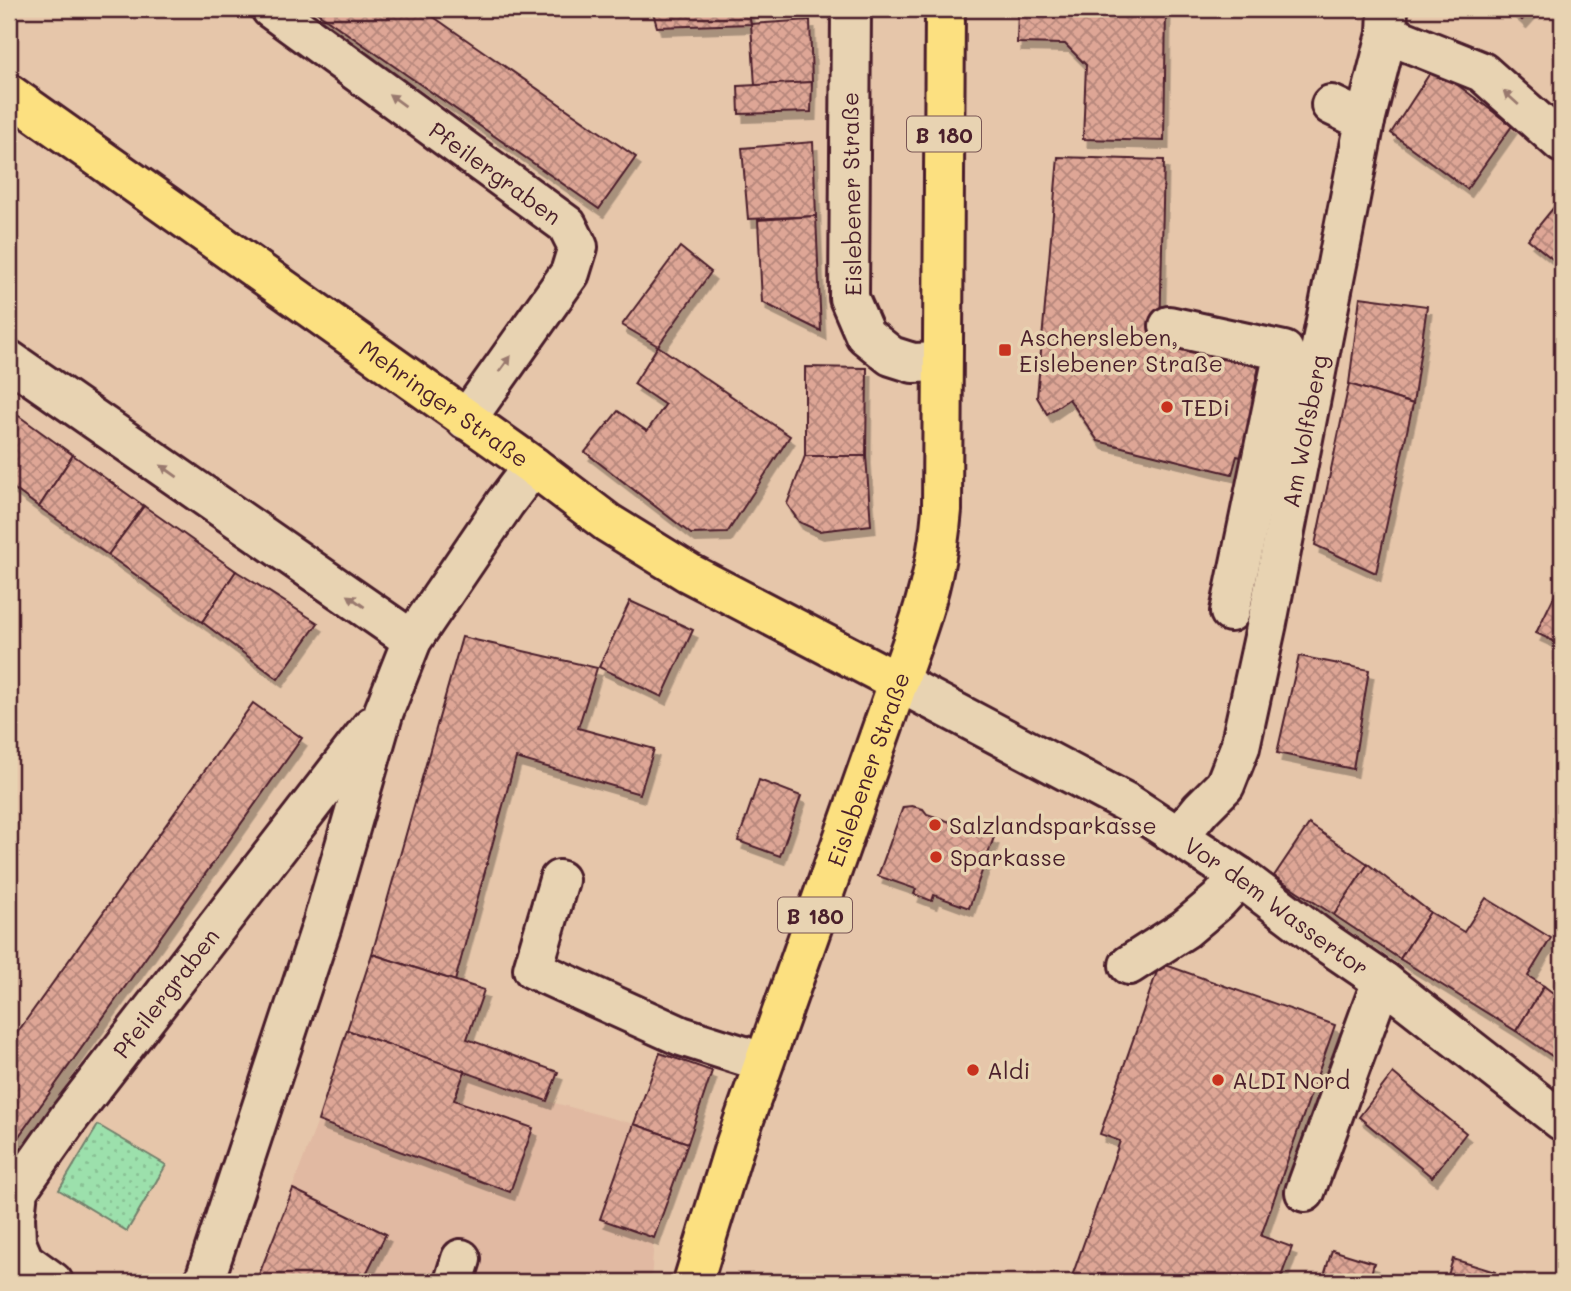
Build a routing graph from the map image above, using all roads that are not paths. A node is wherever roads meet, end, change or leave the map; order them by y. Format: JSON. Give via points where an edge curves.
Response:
{"nodes":[{"id":1,"x":851,"y":9,"type":"edge"},
{"id":2,"x":944,"y":9,"type":"edge"},
{"id":3,"x":287,"y":13,"type":"edge"},
{"id":4,"x":1387,"y":21,"type":"edge"},
{"id":5,"x":9,"y":94,"type":"edge"},
{"id":6,"x":1562,"y":143,"type":"edge"},
{"id":7,"x":1169,"y":326,"type":"dead end"},
{"id":8,"x":9,"y":359,"type":"edge"},
{"id":9,"x":941,"y":362,"type":"junction"},
{"id":10,"x":466,"y":420,"type":"junction"},
{"id":11,"x":533,"y":467,"type":"junction"},
{"id":12,"x":1230,"y":612,"type":"dead end"},
{"id":13,"x":412,"y":640,"type":"junction"},
{"id":14,"x":898,"y":682,"type":"junction"},
{"id":15,"x":384,"y":711,"type":"junction"},
{"id":16,"x":1180,"y":836,"type":"junction"},
{"id":17,"x":1240,"y":877,"type":"junction"},
{"id":18,"x":559,"y":880,"type":"dead end"},
{"id":19,"x":1129,"y":965,"type":"dead end"},
{"id":20,"x":1384,"y":982,"type":"junction"},
{"id":21,"x":763,"y":1062,"type":"junction"},
{"id":22,"x":1562,"y":1121,"type":"edge"},
{"id":23,"x":1306,"y":1192,"type":"dead end"},
{"id":24,"x":53,"y":1282,"type":"edge"},
{"id":25,"x":204,"y":1282,"type":"edge"},
{"id":26,"x":694,"y":1282,"type":"edge"}],
"edges":[{"from":1,"to":9,"type":"street","name":"Eislebener Straße","via":[[849,298],[865,335],[891,356],[913,363]]},
{"from":2,"to":9,"type":"main road","name":"Eislebener Straße","number":"B 180"},
{"from":10,"to":3,"type":"street","name":"Pfeilergraben","one_way":true,"via":[[570,273],[578,247],[567,225]]},
{"from":6,"to":4,"type":"street","one_way":true,"via":[[1482,72]]},
{"from":4,"to":16,"type":"street","name":"Am Wolfsberg","via":[[1348,113],[1267,623],[1240,747],[1225,785]]},
{"from":5,"to":10,"type":"main road","name":"Mehringer Straße"},
{"from":7,"to":12,"type":"street","via":[[1284,351]]},
{"from":13,"to":8,"type":"street","one_way":true},
{"from":9,"to":14,"type":"main road","name":"Eislebener Straße","number":"B 180","via":[[939,549]]},
{"from":10,"to":11,"type":"main road","name":"Mehringer Straße"},
{"from":11,"to":13,"type":"street","name":"Pfeilergraben"},
{"from":11,"to":14,"type":"main road","name":"Mehringer Straße","via":[[608,523],[689,573]]},
{"from":13,"to":15,"type":"street","name":"Pfeilergraben"},
{"from":14,"to":16,"type":"street","name":"Vor dem Wassertor","via":[[1129,804]]},
{"from":14,"to":21,"type":"main road","name":"Eislebener Straße","number":"B 180"},
{"from":15,"to":24,"type":"street","name":"Pfeilergraben","via":[[76,1108],[18,1190],[16,1242],[24,1261]]},
{"from":15,"to":25,"type":"street","name":"Pfeilergraben","via":[[322,925]]},
{"from":16,"to":17,"type":"street","name":"Vor dem Wassertor"},
{"from":17,"to":19,"type":"street","via":[[1185,929]]},
{"from":17,"to":20,"type":"street","name":"Vor dem Wassertor"},
{"from":18,"to":21,"type":"street","via":[[533,969],[681,1036]]},
{"from":20,"to":22,"type":"street","name":"Vor dem Wassertor"},
{"from":20,"to":23,"type":"street"},
{"from":21,"to":26,"type":"main road","name":"Eislebener Straße","number":"B 180"}]}
